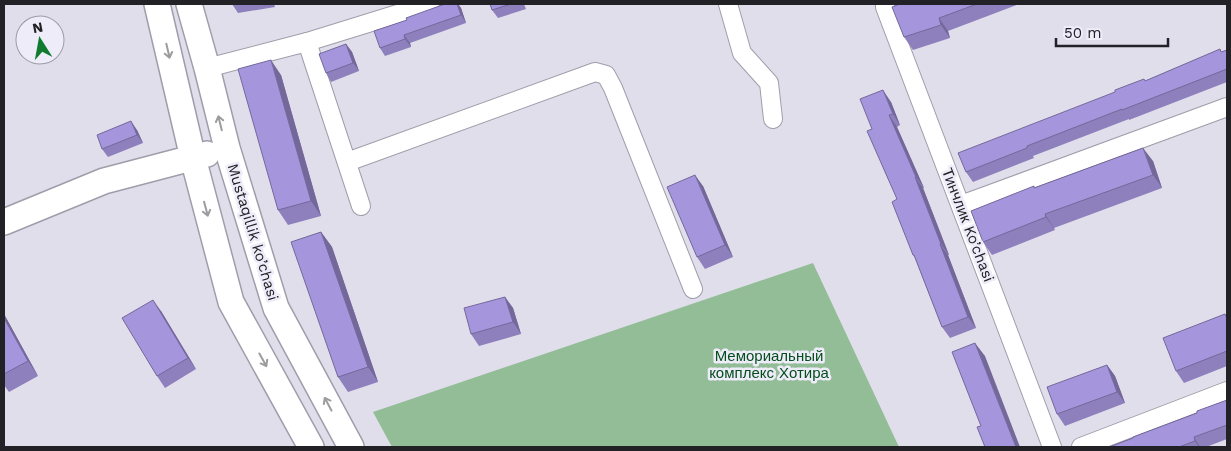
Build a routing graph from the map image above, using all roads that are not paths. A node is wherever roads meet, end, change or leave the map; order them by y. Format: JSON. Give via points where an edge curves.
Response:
{"nodes":[{"id":1,"x":157,"y":4,"type":"edge"},
{"id":2,"x":189,"y":4,"type":"edge"},
{"id":3,"x":430,"y":4,"type":"edge"},
{"id":4,"x":728,"y":4,"type":"edge"},
{"id":5,"x":885,"y":4,"type":"edge"},
{"id":6,"x":307,"y":42,"type":"junction"},
{"id":7,"x":207,"y":68,"type":"junction"},
{"id":8,"x":1227,"y":107,"type":"edge"},
{"id":9,"x":773,"y":119,"type":"dead end"},
{"id":10,"x":227,"y":148,"type":"junction"},
{"id":11,"x":193,"y":158,"type":"junction"},
{"id":12,"x":347,"y":162,"type":"junction"},
{"id":13,"x":361,"y":206,"type":"dead end"},
{"id":14,"x":960,"y":206,"type":"junction"},
{"id":15,"x":4,"y":222,"type":"edge"},
{"id":16,"x":693,"y":289,"type":"dead end"},
{"id":17,"x":1227,"y":391,"type":"edge"},
{"id":18,"x":311,"y":447,"type":"edge"},
{"id":19,"x":351,"y":447,"type":"edge"},
{"id":20,"x":1052,"y":447,"type":"edge"},
{"id":21,"x":1081,"y":447,"type":"edge"}],
"edges":[{"from":1,"to":11,"type":"main road","one_way":true},
{"from":2,"to":7,"type":"main road","name":"Mustaqillik ko’chasi"},
{"from":3,"to":6,"type":"street"},
{"from":4,"to":9,"type":"street","via":[[742,53],[769,83]]},
{"from":5,"to":14,"type":"street","name":"Тинчлик Ko’chasi"},
{"from":6,"to":7,"type":"street"},
{"from":6,"to":12,"type":"street"},
{"from":10,"to":7,"type":"main road","name":"Mustaqillik ko’chasi","one_way":true},
{"from":8,"to":14,"type":"street"},
{"from":10,"to":11,"type":"main road"},
{"from":19,"to":10,"type":"main road","name":"Mustaqillik ko’chasi","one_way":true,"via":[[276,308]]},
{"from":11,"to":15,"type":"main road","via":[[104,181]]},
{"from":11,"to":18,"type":"main road","one_way":true,"via":[[231,302]]},
{"from":12,"to":13,"type":"street"},
{"from":12,"to":16,"type":"street","via":[[595,72],[606,75]]},
{"from":14,"to":20,"type":"street","name":"Тинчлик Ko’chasi"},
{"from":17,"to":21,"type":"street"}]}
